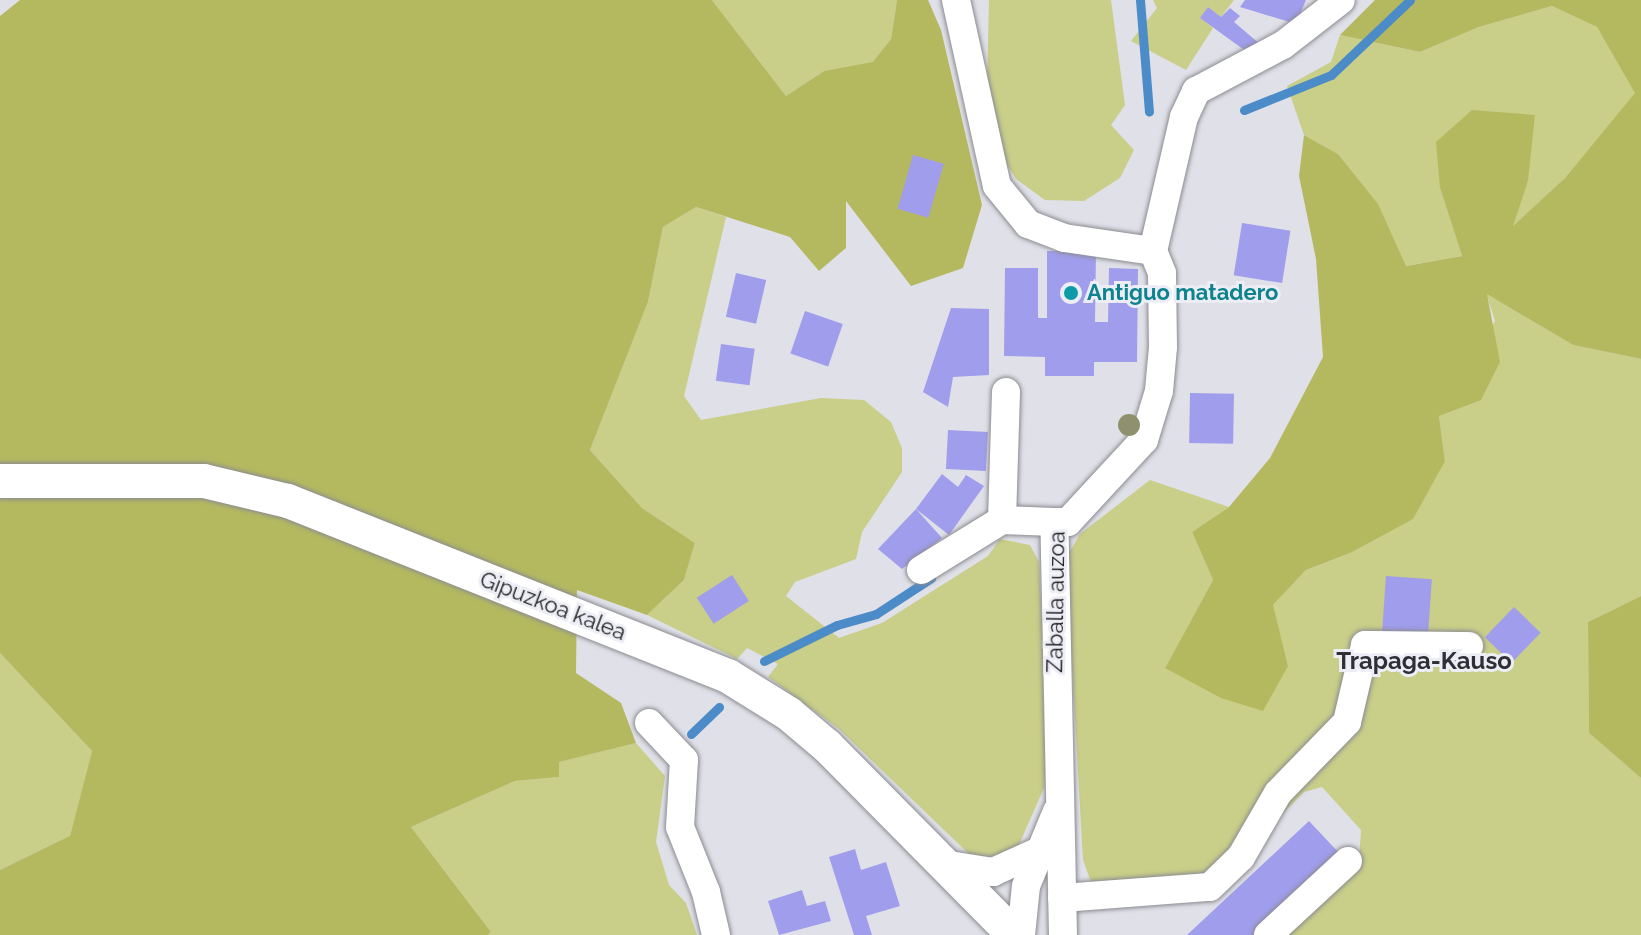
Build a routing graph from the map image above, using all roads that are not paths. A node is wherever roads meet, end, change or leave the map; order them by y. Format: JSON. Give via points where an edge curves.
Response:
{"nodes":[{"id":1,"x":956,"y":0,"type":"edge"},
{"id":2,"x":1341,"y":0,"type":"edge"},
{"id":3,"x":1153,"y":251,"type":"junction"},
{"id":4,"x":1006,"y":392,"type":"dead end"},
{"id":5,"x":0,"y":481,"type":"edge"},
{"id":6,"x":1002,"y":520,"type":"junction"},
{"id":7,"x":1054,"y":522,"type":"junction"},
{"id":8,"x":921,"y":570,"type":"dead end"},
{"id":9,"x":1469,"y":646,"type":"dead end"},
{"id":10,"x":649,"y":723,"type":"dead end"},
{"id":11,"x":1059,"y":806,"type":"junction"},
{"id":12,"x":1037,"y":852,"type":"junction"},
{"id":13,"x":1348,"y":861,"type":"dead end"},
{"id":14,"x":943,"y":864,"type":"junction"},
{"id":15,"x":1062,"y":898,"type":"junction"},
{"id":16,"x":716,"y":935,"type":"edge"},
{"id":17,"x":1014,"y":935,"type":"edge"},
{"id":18,"x":1021,"y":935,"type":"edge"},
{"id":19,"x":1063,"y":935,"type":"edge"},
{"id":20,"x":1268,"y":935,"type":"edge"}],
"edges":[{"from":1,"to":3,"type":"street","via":[[997,186],[1028,224],[1064,238]]},
{"from":2,"to":3,"type":"street","via":[[1283,45],[1196,91],[1184,117]]},
{"from":3,"to":7,"type":"street","name":"Zaballa auzoa","via":[[1162,273],[1163,347],[1159,391],[1144,440],[1068,522]]},
{"from":4,"to":6,"type":"street"},
{"from":5,"to":14,"type":"street","name":"Gipuzkoa kalea","via":[[204,481],[288,501],[602,623],[728,676],[789,714],[862,779]]},
{"from":6,"to":7,"type":"street"},
{"from":6,"to":8,"type":"street"},
{"from":7,"to":11,"type":"street","name":"Zaballa auzoa"},
{"from":9,"to":15,"type":"street","via":[[1365,645],[1347,722],[1278,793],[1241,857],[1210,887]]},
{"from":10,"to":16,"type":"street","via":[[684,760],[680,827],[710,902]]},
{"from":11,"to":12,"type":"street"},
{"from":11,"to":15,"type":"street","name":"Zaballa auzoa"},
{"from":12,"to":14,"type":"street","via":[[993,872]]},
{"from":12,"to":18,"type":"street","via":[[1026,886]]},
{"from":13,"to":20,"type":"street"},
{"from":14,"to":17,"type":"street","name":"Gipuzkoa kalea"},
{"from":15,"to":19,"type":"street","name":"Zaballa auzoa"}]}
